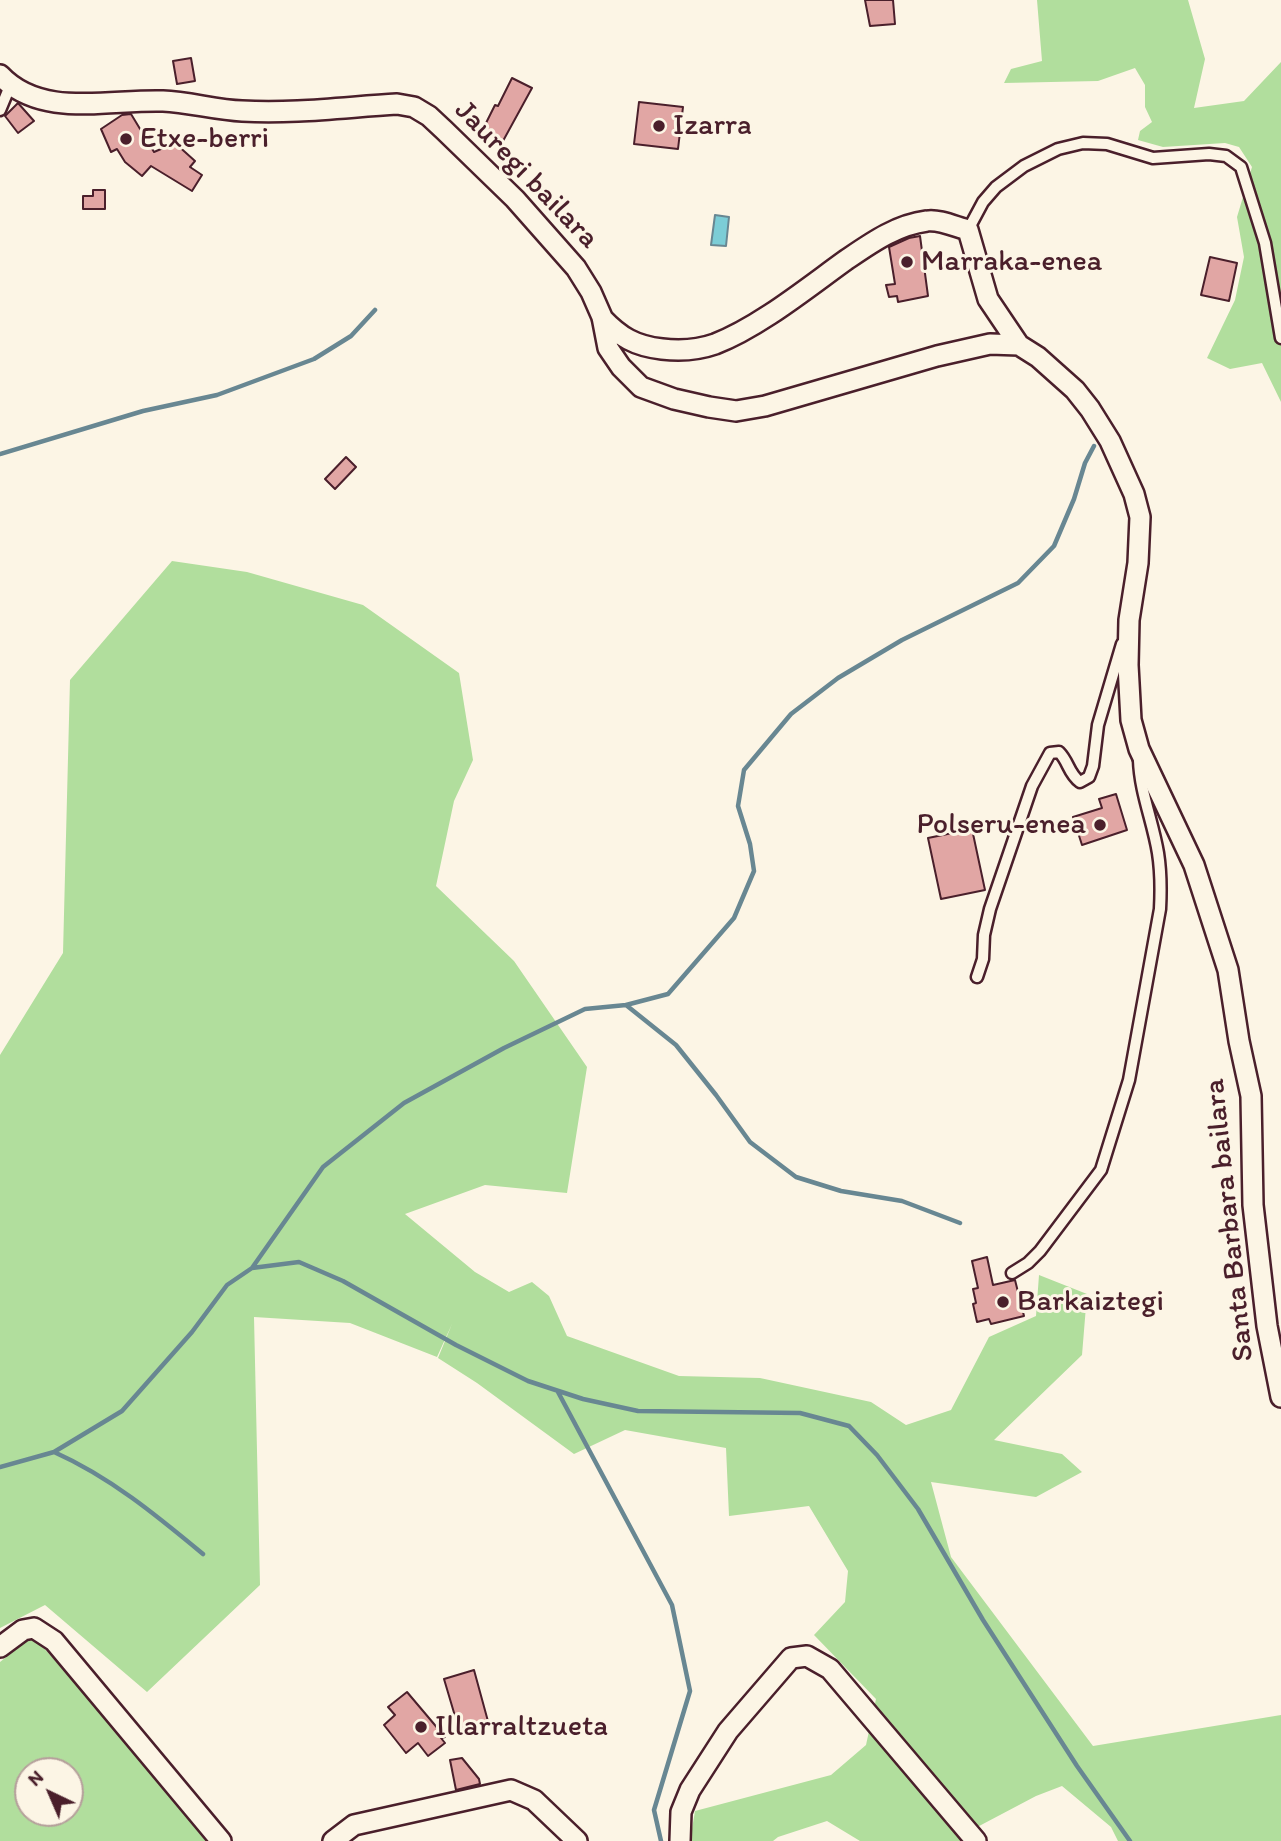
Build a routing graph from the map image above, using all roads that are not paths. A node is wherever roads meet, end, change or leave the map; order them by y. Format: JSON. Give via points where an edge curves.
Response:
{"nodes":[{"id":1,"x":5,"y":81,"type":"edge"},
{"id":2,"x":0,"y":110,"type":"edge"},
{"id":3,"x":968,"y":230,"type":"junction"},
{"id":4,"x":602,"y":317,"type":"junction"},
{"id":5,"x":1281,"y":338,"type":"edge"},
{"id":6,"x":1019,"y":345,"type":"junction"},
{"id":7,"x":1129,"y":620,"type":"junction"},
{"id":8,"x":1139,"y":749,"type":"junction"},
{"id":9,"x":977,"y":977,"type":"dead end"},
{"id":10,"x":1012,"y":1273,"type":"dead end"},
{"id":11,"x":1281,"y":1397,"type":"edge"},
{"id":12,"x":0,"y":1647,"type":"edge"},
{"id":13,"x":221,"y":1841,"type":"edge"},
{"id":14,"x":333,"y":1841,"type":"edge"},
{"id":15,"x":577,"y":1841,"type":"edge"},
{"id":16,"x":680,"y":1841,"type":"edge"},
{"id":17,"x":976,"y":1841,"type":"edge"}],
"edges":[{"from":1,"to":2,"type":"lane","name":"Jauregi bailara"},
{"from":1,"to":4,"type":"street","name":"Jauregi bailara","via":[[32,96],[61,103],[164,101],[266,112],[397,104],[414,107],[480,164],[576,268]]},
{"from":3,"to":4,"type":"street","via":[[929,220],[895,229],[713,345],[676,351],[635,344]]},
{"from":3,"to":5,"type":"lane","via":[[996,187],[1058,149],[1083,143],[1107,144],[1153,158],[1226,156],[1241,167],[1265,243]]},
{"from":3,"to":6,"type":"street","name":"Santa Barbara bailara","via":[[988,299]]},
{"from":4,"to":6,"type":"street","name":"Jauregi bailara","via":[[608,348],[641,387],[674,400],[736,411],[765,407],[937,356],[990,344]]},
{"from":6,"to":7,"type":"street","name":"Santa Barbara bailara","via":[[1057,373],[1090,408],[1134,494],[1140,517]]},
{"from":7,"to":8,"type":"street","name":"Santa Barbara bailara","via":[[1131,720]]},
{"from":7,"to":9,"type":"lane","via":[[1098,725],[1089,777],[1080,782],[1071,775],[1059,752],[1050,753],[1042,765],[990,909]]},
{"from":8,"to":10,"type":"lane","via":[[1139,771],[1162,883],[1129,1080],[1101,1170],[1040,1251]]},
{"from":8,"to":11,"type":"street","name":"Santa Barbara bailara","via":[[1194,865],[1228,970],[1251,1096],[1253,1205],[1267,1326]]},
{"from":12,"to":13,"type":"street","via":[[23,1630],[34,1628],[54,1641]]},
{"from":14,"to":15,"type":"street","via":[[354,1825],[511,1790],[534,1800]]},
{"from":16,"to":17,"type":"street","via":[[681,1812],[690,1790],[727,1731],[791,1658],[807,1656],[830,1669]]}]}
